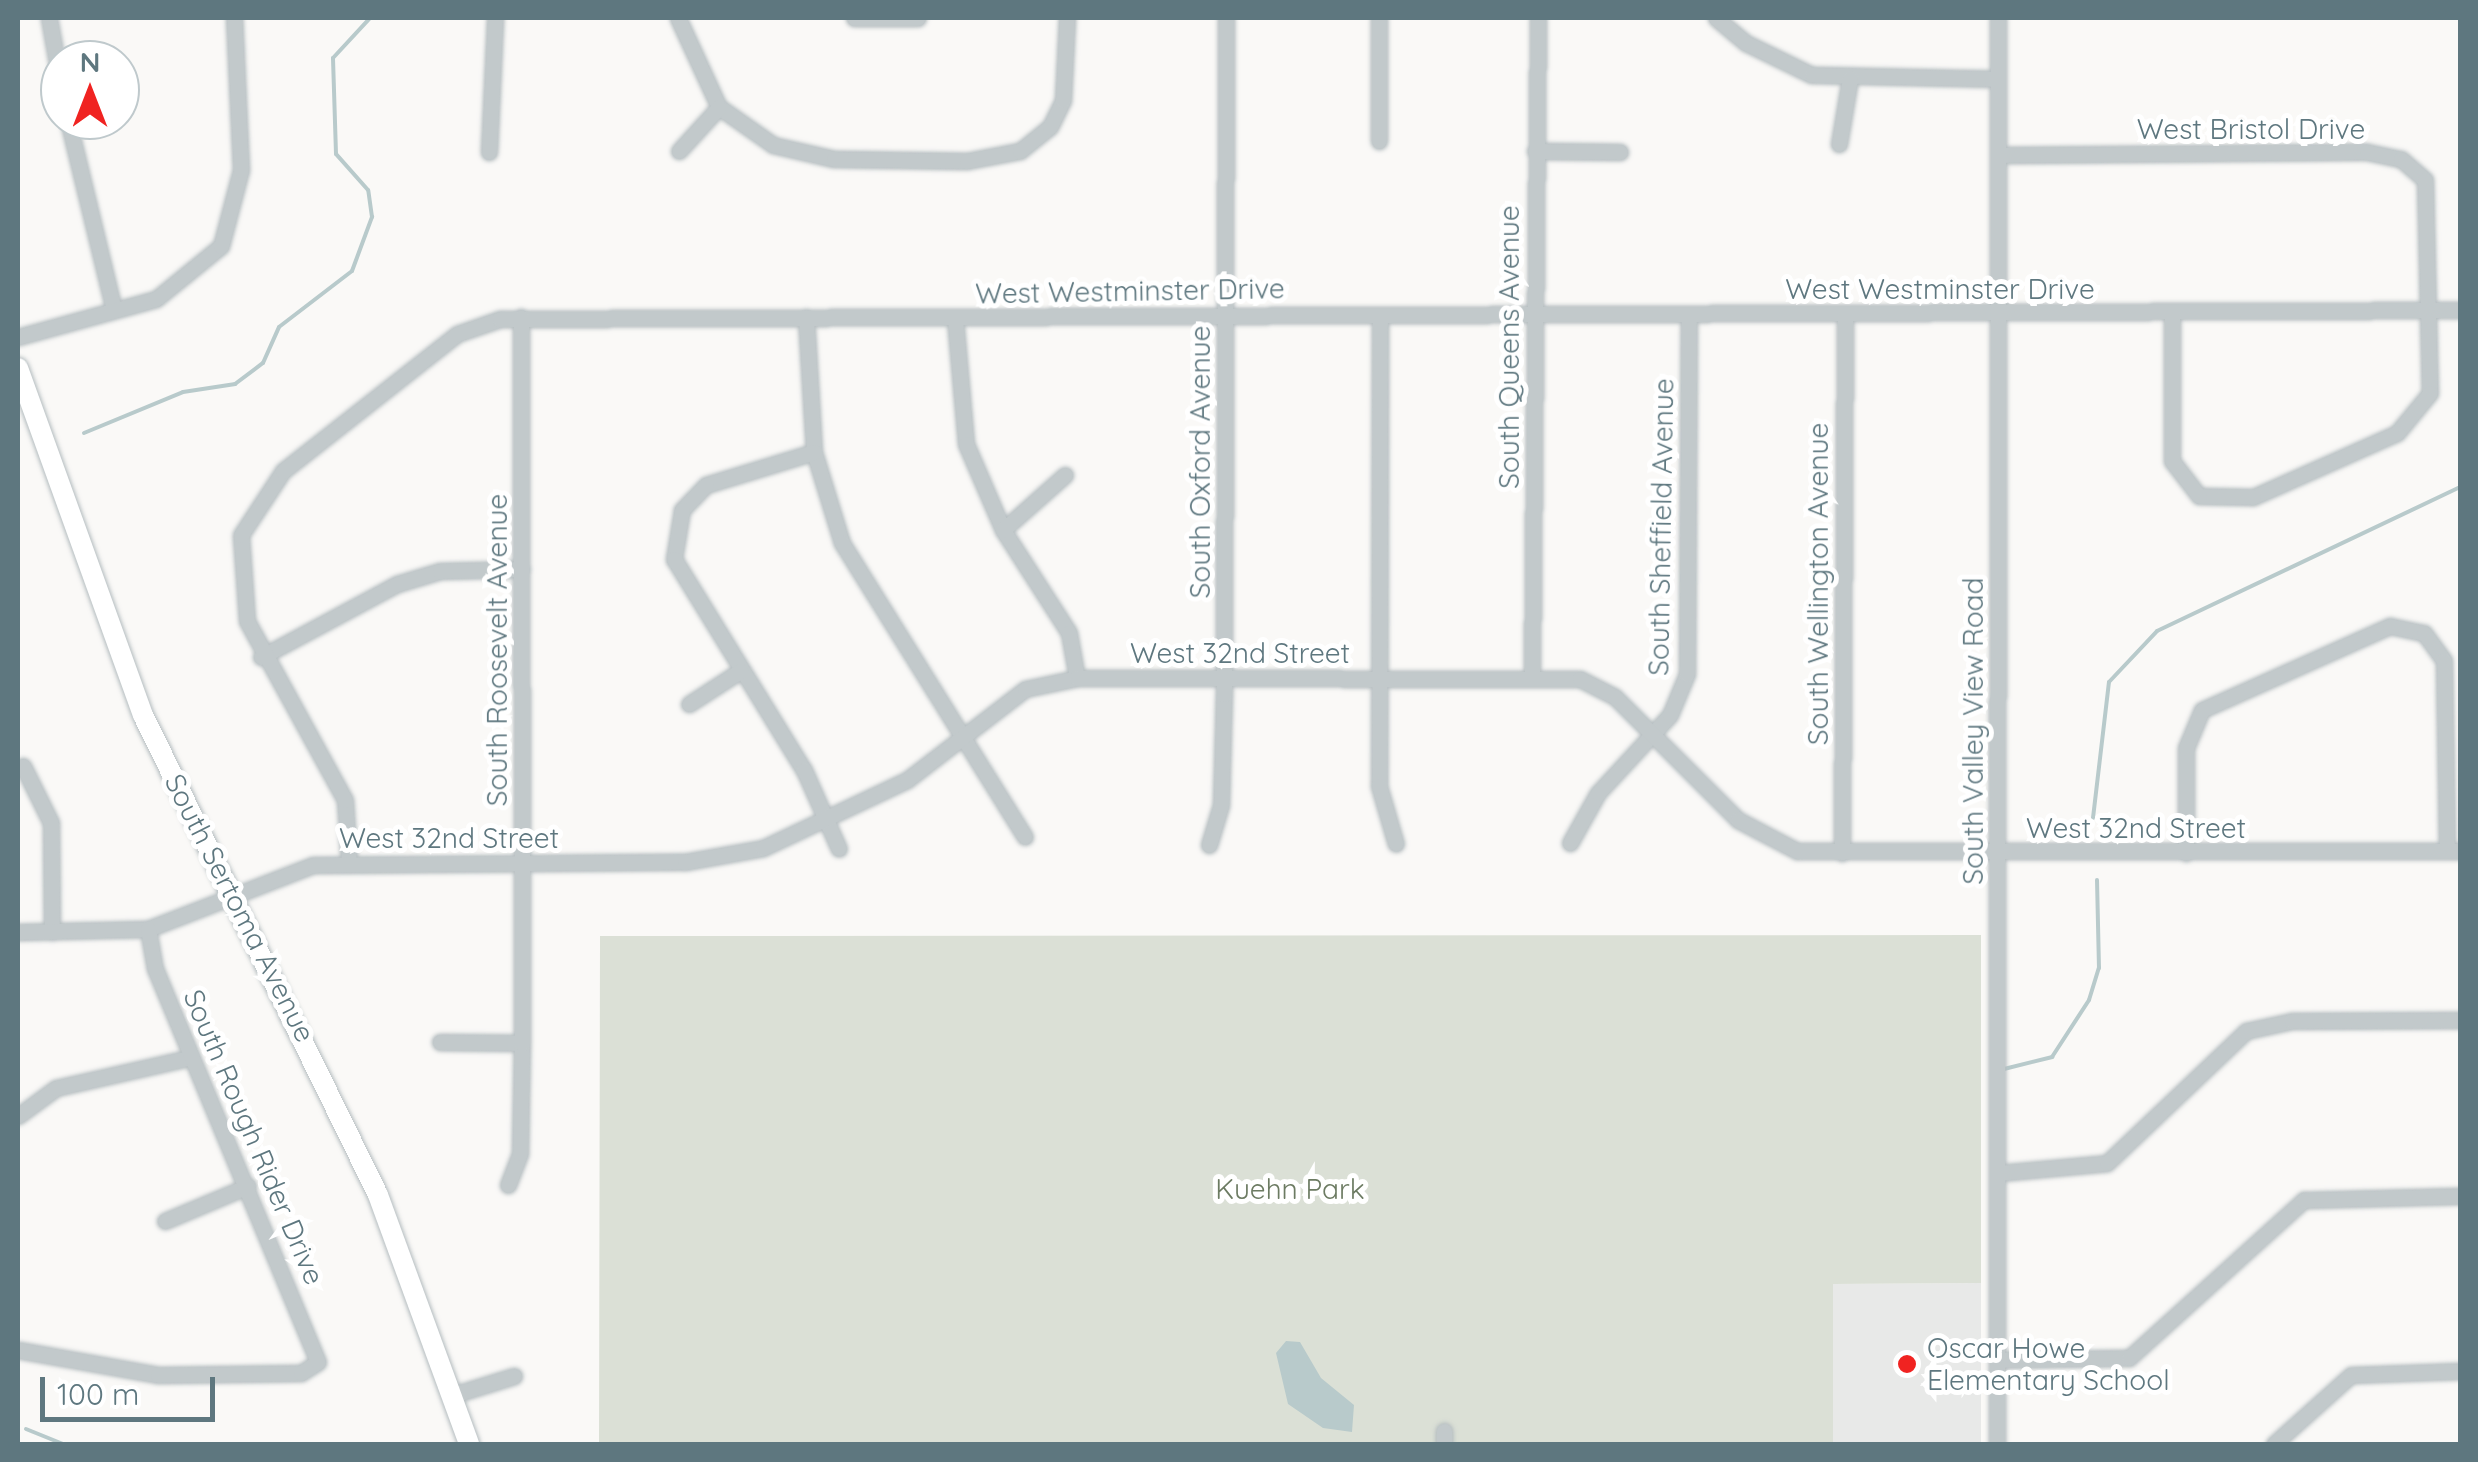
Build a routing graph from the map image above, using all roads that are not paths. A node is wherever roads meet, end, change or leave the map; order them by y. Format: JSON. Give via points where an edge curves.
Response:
{"nodes":[{"id":1,"x":234,"y":18,"type":"edge"},
{"id":2,"x":495,"y":18,"type":"edge"},
{"id":3,"x":678,"y":18,"type":"edge"},
{"id":4,"x":854,"y":18,"type":"edge"},
{"id":5,"x":918,"y":18,"type":"edge"},
{"id":6,"x":1067,"y":18,"type":"edge"},
{"id":7,"x":1226,"y":18,"type":"edge"},
{"id":8,"x":1379,"y":18,"type":"edge"},
{"id":9,"x":1538,"y":18,"type":"edge"},
{"id":10,"x":1716,"y":18,"type":"edge"},
{"id":11,"x":1998,"y":18,"type":"edge"},
{"id":12,"x":1850,"y":78,"type":"junction"},
{"id":13,"x":1998,"y":80,"type":"junction"},
{"id":14,"x":719,"y":107,"type":"junction"},
{"id":15,"x":73,"y":140,"type":"edge"},
{"id":16,"x":1379,"y":141,"type":"dead end"},
{"id":17,"x":1839,"y":144,"type":"dead end"},
{"id":18,"x":679,"y":151,"type":"dead end"},
{"id":19,"x":1535,"y":151,"type":"junction"},
{"id":20,"x":489,"y":152,"type":"dead end"},
{"id":21,"x":1620,"y":152,"type":"dead end"},
{"id":22,"x":1998,"y":155,"type":"junction"},
{"id":23,"x":114,"y":310,"type":"junction"},
{"id":24,"x":2430,"y":310,"type":"junction"},
{"id":25,"x":2460,"y":310,"type":"edge"},
{"id":26,"x":1534,"y":314,"type":"junction"},
{"id":27,"x":1689,"y":314,"type":"junction"},
{"id":28,"x":1845,"y":314,"type":"junction"},
{"id":29,"x":1998,"y":314,"type":"junction"},
{"id":30,"x":2172,"y":314,"type":"junction"},
{"id":31,"x":1226,"y":315,"type":"junction"},
{"id":32,"x":1380,"y":315,"type":"junction"},
{"id":33,"x":521,"y":317,"type":"junction"},
{"id":34,"x":806,"y":317,"type":"junction"},
{"id":35,"x":955,"y":318,"type":"junction"},
{"id":36,"x":18,"y":337,"type":"edge"},
{"id":37,"x":18,"y":368,"type":"edge"},
{"id":38,"x":814,"y":452,"type":"junction"},
{"id":39,"x":1065,"y":475,"type":"dead end"},
{"id":40,"x":1003,"y":530,"type":"junction"},
{"id":41,"x":522,"y":570,"type":"junction"},
{"id":42,"x":260,"y":657,"type":"junction"},
{"id":43,"x":740,"y":671,"type":"junction"},
{"id":44,"x":1077,"y":678,"type":"junction"},
{"id":45,"x":1376,"y":678,"type":"junction"},
{"id":46,"x":1532,"y":678,"type":"junction"},
{"id":47,"x":1224,"y":679,"type":"junction"},
{"id":48,"x":690,"y":704,"type":"dead end"},
{"id":49,"x":1654,"y":732,"type":"junction"},
{"id":50,"x":959,"y":737,"type":"junction"},
{"id":51,"x":23,"y":766,"type":"dead end"},
{"id":52,"x":828,"y":824,"type":"junction"},
{"id":53,"x":1025,"y":837,"type":"dead end"},
{"id":54,"x":1570,"y":843,"type":"dead end"},
{"id":55,"x":1396,"y":844,"type":"dead end"},
{"id":56,"x":1209,"y":846,"type":"dead end"},
{"id":57,"x":838,"y":850,"type":"dead end"},
{"id":58,"x":2454,"y":851,"type":"edge"},
{"id":59,"x":1842,"y":853,"type":"junction"},
{"id":60,"x":1999,"y":853,"type":"junction"},
{"id":61,"x":2186,"y":853,"type":"junction"},
{"id":62,"x":349,"y":862,"type":"junction"},
{"id":63,"x":522,"y":862,"type":"junction"},
{"id":64,"x":231,"y":895,"type":"junction"},
{"id":65,"x":148,"y":929,"type":"junction"},
{"id":66,"x":18,"y":932,"type":"edge"},
{"id":67,"x":52,"y":932,"type":"junction"},
{"id":68,"x":2460,"y":1020,"type":"edge"},
{"id":69,"x":440,"y":1042,"type":"dead end"},
{"id":70,"x":522,"y":1042,"type":"junction"},
{"id":71,"x":192,"y":1058,"type":"junction"},
{"id":72,"x":18,"y":1116,"type":"edge"},
{"id":73,"x":1998,"y":1173,"type":"junction"},
{"id":74,"x":508,"y":1185,"type":"dead end"},
{"id":75,"x":248,"y":1186,"type":"junction"},
{"id":76,"x":2460,"y":1196,"type":"edge"},
{"id":77,"x":166,"y":1221,"type":"dead end"},
{"id":78,"x":18,"y":1350,"type":"edge"},
{"id":79,"x":1998,"y":1360,"type":"junction"},
{"id":80,"x":2460,"y":1371,"type":"edge"},
{"id":81,"x":514,"y":1376,"type":"dead end"},
{"id":82,"x":453,"y":1394,"type":"junction"},
{"id":83,"x":469,"y":1444,"type":"edge"},
{"id":84,"x":1997,"y":1444,"type":"edge"},
{"id":85,"x":2274,"y":1444,"type":"edge"}],
"edges":[{"from":1,"to":23,"type":"street","via":[[242,170],[230,232],[171,292]]},
{"from":2,"to":20,"type":"street"},
{"from":3,"to":14,"type":"street"},
{"from":4,"to":5,"type":"street"},
{"from":6,"to":14,"type":"street","via":[[1058,116],[1042,137],[1005,157],[806,156]]},
{"from":7,"to":31,"type":"street","name":"South Oxford Avenue"},
{"from":8,"to":16,"type":"street"},
{"from":9,"to":19,"type":"street","name":"South Queens Avenue"},
{"from":10,"to":12,"type":"street","via":[[1791,68]]},
{"from":11,"to":13,"type":"street","name":"South Valley View Road"},
{"from":12,"to":13,"type":"street"},
{"from":12,"to":17,"type":"street"},
{"from":13,"to":22,"type":"street","name":"South Valley View Road"},
{"from":14,"to":18,"type":"street"},
{"from":15,"to":23,"type":"street"},
{"from":19,"to":21,"type":"street"},
{"from":19,"to":26,"type":"street","name":"South Queens Avenue"},
{"from":22,"to":24,"type":"street","name":"West Bristol Drive","via":[[2402,160],[2428,192]]},
{"from":22,"to":29,"type":"street","name":"South Valley View Road"},
{"from":23,"to":36,"type":"street"},
{"from":24,"to":25,"type":"street","name":"West Westminster Drive"},
{"from":24,"to":30,"type":"street","name":"West Westminster Drive"},
{"from":24,"to":30,"type":"street","via":[[2430,393],[2417,420],[2253,497],[2220,502],[2193,491],[2172,461]]},
{"from":26,"to":27,"type":"street","name":"West Westminster Drive"},
{"from":26,"to":32,"type":"street","name":"West Westminster Drive"},
{"from":26,"to":46,"type":"street","name":"South Queens Avenue"},
{"from":27,"to":28,"type":"street","name":"West Westminster Drive"},
{"from":27,"to":49,"type":"street","name":"South Sheffield Avenue","via":[[1688,658],[1678,700]]},
{"from":28,"to":29,"type":"street","name":"West Westminster Drive"},
{"from":28,"to":59,"type":"street","name":"South Wellington Avenue"},
{"from":29,"to":30,"type":"street","name":"West Westminster Drive"},
{"from":29,"to":60,"type":"street","name":"South Valley View Road"},
{"from":31,"to":32,"type":"street","name":"West Westminster Drive"},
{"from":31,"to":35,"type":"street","name":"West Westminster Drive"},
{"from":31,"to":47,"type":"street","name":"South Oxford Avenue"},
{"from":32,"to":45,"type":"street"},
{"from":33,"to":34,"type":"street","name":"West Westminster Drive"},
{"from":33,"to":41,"type":"street","name":"South Roosevelt Avenue"},
{"from":33,"to":42,"type":"street","name":"West Westminster Drive","via":[[457,334],[260,497],[236,572]]},
{"from":34,"to":35,"type":"street","name":"West Westminster Drive"},
{"from":34,"to":38,"type":"street"},
{"from":35,"to":40,"type":"street","via":[[960,416]]},
{"from":37,"to":64,"type":"main road","name":"South Sertoma Avenue","via":[[143,715]]},
{"from":38,"to":43,"type":"street","via":[[714,479],[677,525],[676,570]]},
{"from":38,"to":50,"type":"street","via":[[855,568]]},
{"from":39,"to":40,"type":"street"},
{"from":40,"to":44,"type":"street","via":[[1069,634]]},
{"from":41,"to":42,"type":"street","via":[[450,570],[397,584]]},
{"from":41,"to":63,"type":"street","name":"South Roosevelt Avenue"},
{"from":42,"to":62,"type":"street","name":"West Westminster Drive","via":[[346,800]]},
{"from":43,"to":48,"type":"street"},
{"from":43,"to":52,"type":"street"},
{"from":44,"to":47,"type":"street","name":"West 32nd Street"},
{"from":44,"to":50,"type":"street","name":"West 32nd Street","via":[[1025,689]]},
{"from":45,"to":46,"type":"street","name":"West 32nd Street"},
{"from":45,"to":47,"type":"street","name":"West 32nd Street"},
{"from":45,"to":55,"type":"street","via":[[1378,786]]},
{"from":46,"to":49,"type":"street","name":"West 32nd Street","via":[[1600,687]]},
{"from":47,"to":56,"type":"street","name":"South Oxford Avenue","via":[[1221,805]]},
{"from":49,"to":54,"type":"street","name":"South Sheffield Avenue","via":[[1598,793]]},
{"from":49,"to":59,"type":"street","name":"West 32nd Street","via":[[1766,839]]},
{"from":50,"to":52,"type":"street","name":"West 32nd Street"},
{"from":50,"to":53,"type":"street"},
{"from":51,"to":67,"type":"street","via":[[50,823]]},
{"from":52,"to":57,"type":"street"},
{"from":52,"to":63,"type":"street","name":"West 32nd Street","via":[[685,862]]},
{"from":58,"to":61,"type":"street","name":"West 32nd Street"},
{"from":58,"to":61,"type":"street","via":[[2444,661],[2424,634],[2390,626],[2202,710],[2186,748]]},
{"from":59,"to":60,"type":"street","name":"West 32nd Street"},
{"from":60,"to":61,"type":"street","name":"West 32nd Street"},
{"from":60,"to":73,"type":"street","name":"South Valley View Road"},
{"from":62,"to":63,"type":"street","name":"West 32nd Street"},
{"from":62,"to":64,"type":"street","name":"West 32nd Street"},
{"from":63,"to":70,"type":"street","name":"South Roosevelt Avenue"},
{"from":64,"to":65,"type":"street","name":"West 32nd Street"},
{"from":64,"to":82,"type":"main road","name":"South Sertoma Avenue","via":[[378,1195]]},
{"from":65,"to":67,"type":"street","name":"West 32nd Street"},
{"from":65,"to":71,"type":"street","name":"South Rough Rider Drive"},
{"from":66,"to":67,"type":"street","name":"West 32nd Street"},
{"from":68,"to":73,"type":"street","via":[[2292,1021],[2246,1031],[2107,1162]]},
{"from":69,"to":70,"type":"street"},
{"from":70,"to":74,"type":"street","name":"South Roosevelt Avenue","via":[[520,1153]]},
{"from":71,"to":72,"type":"street","via":[[56,1088]]},
{"from":71,"to":75,"type":"street","name":"South Rough Rider Drive"},
{"from":73,"to":79,"type":"street","name":"South Valley View Road"},
{"from":75,"to":77,"type":"street"},
{"from":75,"to":78,"type":"street","name":"South Rough Rider Drive","via":[[318,1362],[301,1372],[158,1376]]},
{"from":76,"to":79,"type":"street","via":[[2304,1200],[2129,1358]]},
{"from":79,"to":84,"type":"street","name":"South Valley View Road"},
{"from":80,"to":85,"type":"street","via":[[2351,1375]]},
{"from":81,"to":82,"type":"street"},
{"from":82,"to":83,"type":"main road","name":"South Sertoma Avenue"}]}
